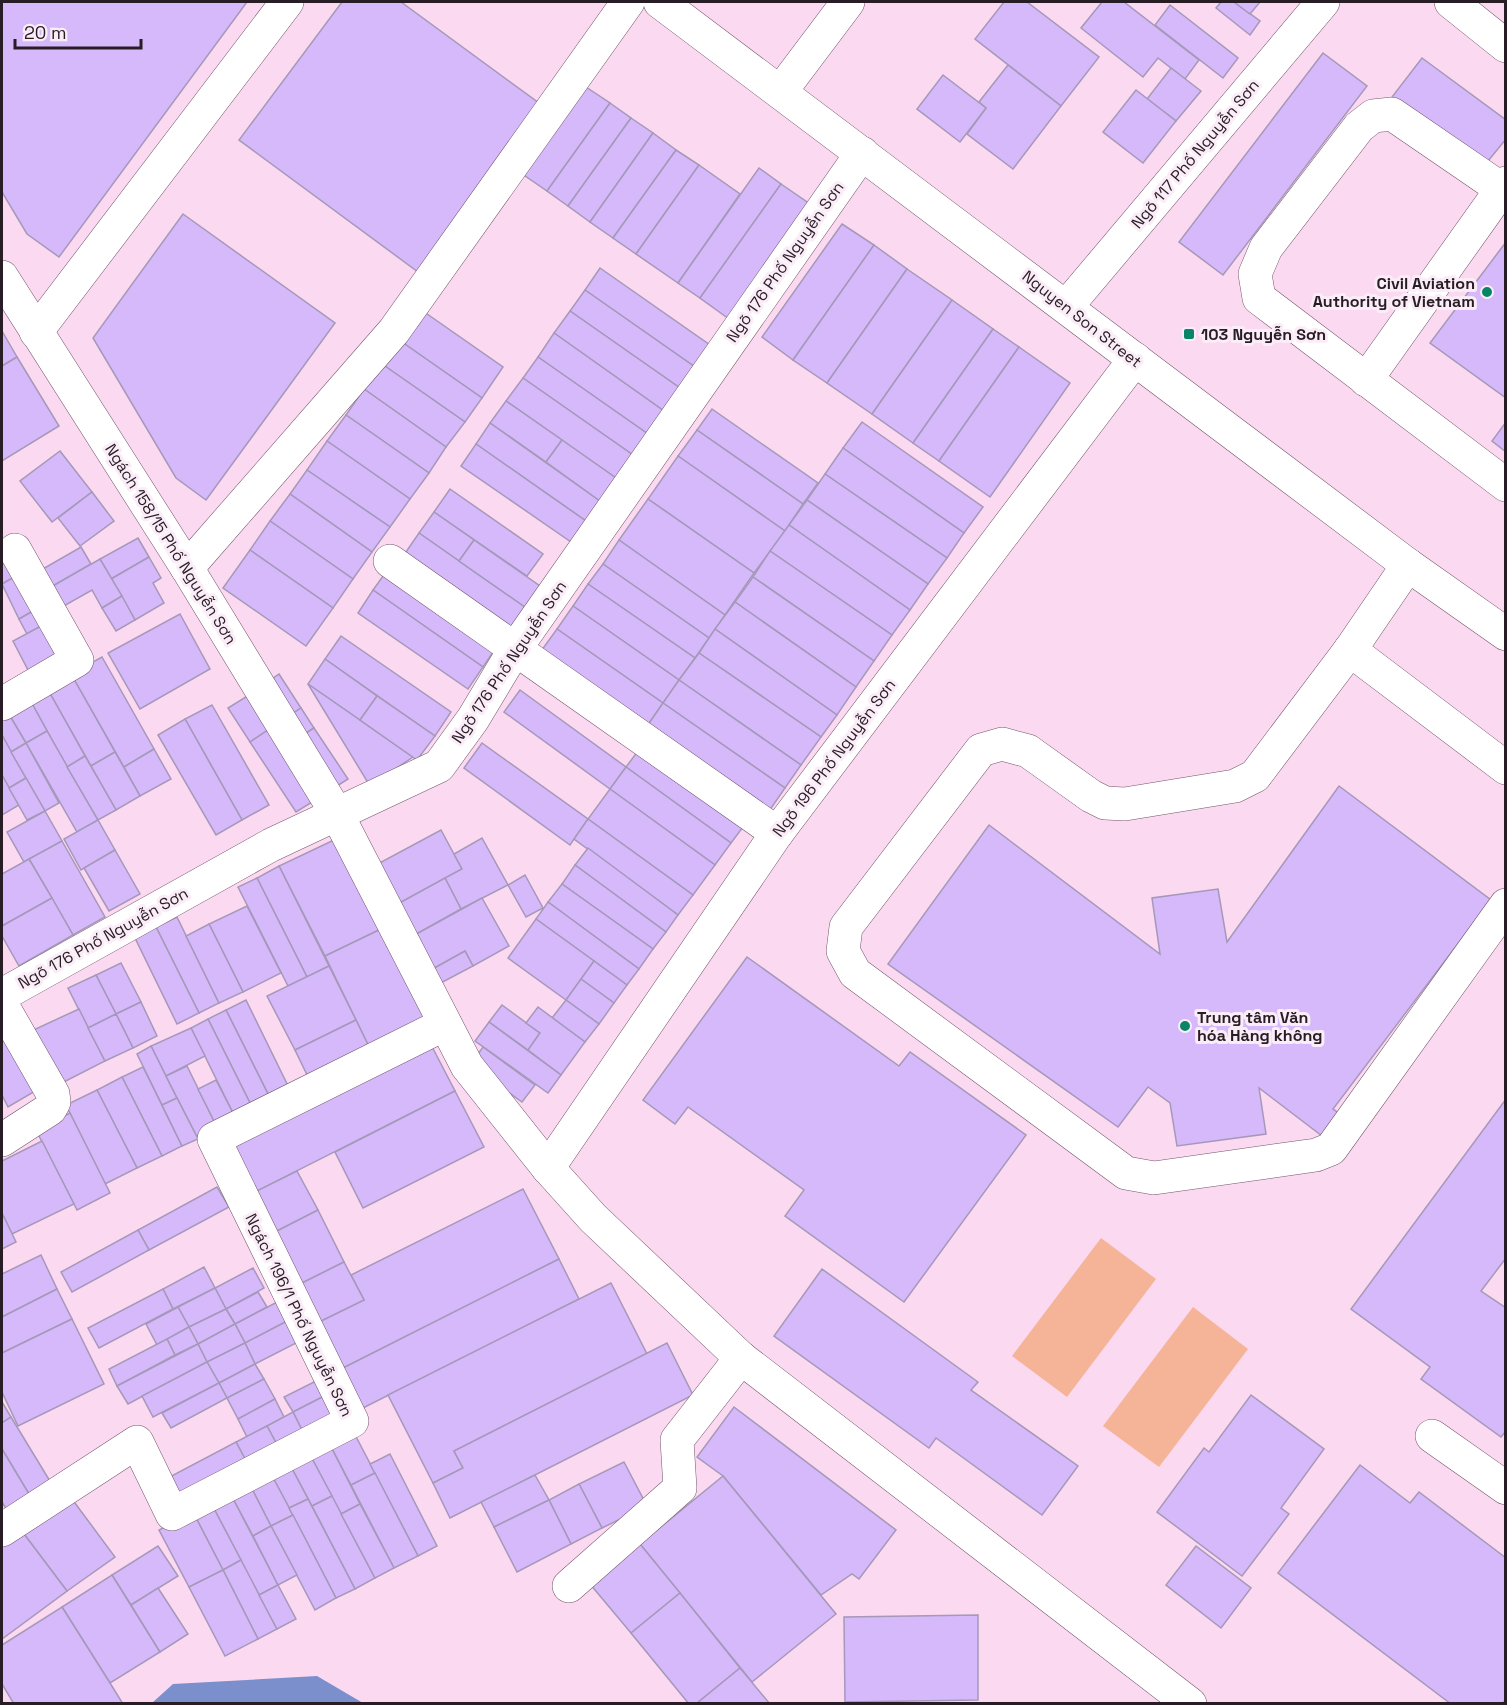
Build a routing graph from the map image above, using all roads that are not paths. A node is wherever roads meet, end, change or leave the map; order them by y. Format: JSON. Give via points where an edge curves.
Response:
{"nodes":[{"id":1,"x":287,"y":2,"type":"edge"},
{"id":2,"x":628,"y":2,"type":"edge"},
{"id":3,"x":660,"y":2,"type":"edge"},
{"id":4,"x":848,"y":2,"type":"edge"},
{"id":5,"x":1323,"y":2,"type":"edge"},
{"id":6,"x":1451,"y":2,"type":"edge"},
{"id":7,"x":1503,"y":40,"type":"edge"},
{"id":8,"x":781,"y":91,"type":"junction"},
{"id":9,"x":862,"y":153,"type":"junction"},
{"id":10,"x":1503,"y":185,"type":"edge"},
{"id":11,"x":2,"y":277,"type":"edge"},
{"id":12,"x":1067,"y":306,"type":"junction"},
{"id":13,"x":36,"y":332,"type":"junction"},
{"id":14,"x":1134,"y":359,"type":"junction"},
{"id":15,"x":1366,"y":380,"type":"junction"},
{"id":16,"x":1506,"y":485,"type":"edge"},
{"id":17,"x":15,"y":550,"type":"dead end"},
{"id":18,"x":390,"y":561,"type":"dead end"},
{"id":19,"x":1408,"y":565,"type":"junction"},
{"id":20,"x":187,"y":568,"type":"junction"},
{"id":21,"x":1506,"y":634,"type":"edge"},
{"id":22,"x":515,"y":649,"type":"junction"},
{"id":23,"x":1350,"y":650,"type":"junction"},
{"id":24,"x":2,"y":704,"type":"edge"},
{"id":25,"x":1506,"y":768,"type":"edge"},
{"id":26,"x":336,"y":814,"type":"junction"},
{"id":27,"x":777,"y":833,"type":"junction"},
{"id":28,"x":1506,"y":905,"type":"edge"},
{"id":29,"x":2,"y":995,"type":"edge"},
{"id":30,"x":2,"y":1005,"type":"edge"},
{"id":31,"x":445,"y":1024,"type":"junction"},
{"id":32,"x":2,"y":1140,"type":"edge"},
{"id":33,"x":548,"y":1168,"type":"junction"},
{"id":34,"x":741,"y":1358,"type":"junction"},
{"id":35,"x":1432,"y":1436,"type":"dead end"},
{"id":36,"x":1506,"y":1488,"type":"edge"},
{"id":37,"x":2,"y":1530,"type":"edge"},
{"id":38,"x":569,"y":1586,"type":"dead end"},
{"id":39,"x":1190,"y":1704,"type":"edge"}],
"edges":[{"from":1,"to":13,"type":"street"},
{"from":2,"to":20,"type":"street","via":[[394,331]]},
{"from":3,"to":8,"type":"street","name":"Nguyen Son Street"},
{"from":4,"to":8,"type":"street"},
{"from":5,"to":12,"type":"street","name":"Ngõ 117 Phố Nguyễn Sơn"},
{"from":6,"to":7,"type":"street"},
{"from":8,"to":9,"type":"street","name":"Nguyen Son Street"},
{"from":9,"to":12,"type":"street","name":"Nguyen Son Street"},
{"from":9,"to":22,"type":"street","name":"Ngõ 176 Phố Nguyễn Sơn"},
{"from":10,"to":15,"type":"street"},
{"from":10,"to":15,"type":"street","via":[[1392,114],[1373,116],[1359,127],[1266,248],[1255,274],[1259,298]]},
{"from":11,"to":13,"type":"street","name":"Ngách 158/15 Phố Nguyễn Sơn"},
{"from":12,"to":14,"type":"street","name":"Nguyen Son Street"},
{"from":13,"to":20,"type":"street","name":"Ngách 158/15 Phố Nguyễn Sơn"},
{"from":14,"to":19,"type":"street","name":"Nguyen Son Street"},
{"from":14,"to":27,"type":"street","name":"Ngõ 196 Phố Nguyễn Sơn"},
{"from":15,"to":16,"type":"street"},
{"from":17,"to":24,"type":"street","via":[[77,660]]},
{"from":18,"to":22,"type":"street"},
{"from":19,"to":21,"type":"street","name":"Nguyen Son Street"},
{"from":19,"to":23,"type":"street"},
{"from":20,"to":26,"type":"street","name":"Ngách 158/15 Phố Nguyễn Sơn"},
{"from":22,"to":26,"type":"street","name":"Ngõ 176 Phố Nguyễn Sơn","via":[[439,766]]},
{"from":22,"to":27,"type":"street"},
{"from":23,"to":25,"type":"street"},
{"from":23,"to":28,"type":"street","via":[[1255,776],[1236,786],[1125,804],[1105,803],[1028,751],[1002,744],[981,750],[846,927],[843,951],[855,973],[1126,1173],[1154,1178],[1316,1155],[1331,1149]]},
{"from":26,"to":29,"type":"street","name":"Ngõ 176 Phố Nguyễn Sơn","via":[[271,845]]},
{"from":26,"to":31,"type":"street","name":"Ngách 158/15 Phố Nguyễn Sơn"},
{"from":27,"to":33,"type":"street","name":"Ngõ 196 Phố Nguyễn Sơn"},
{"from":30,"to":32,"type":"street","via":[[54,1102],[50,1109]]},
{"from":31,"to":33,"type":"street","name":"Ngách 158/15 Phố Nguyễn Sơn","via":[[467,1066]]},
{"from":31,"to":37,"type":"street","name":"Ngách 196/1 Phố Nguyễn Sơn","via":[[214,1139],[352,1421],[172,1514],[137,1442]]},
{"from":33,"to":34,"type":"street","name":"Ngách 158/15 Phố Nguyễn Sơn","via":[[593,1218]]},
{"from":34,"to":38,"type":"street","via":[[677,1440],[680,1488]]},
{"from":34,"to":39,"type":"street","name":"Ngách 158/15 Phố Nguyễn Sơn"},
{"from":35,"to":36,"type":"street"}]}
